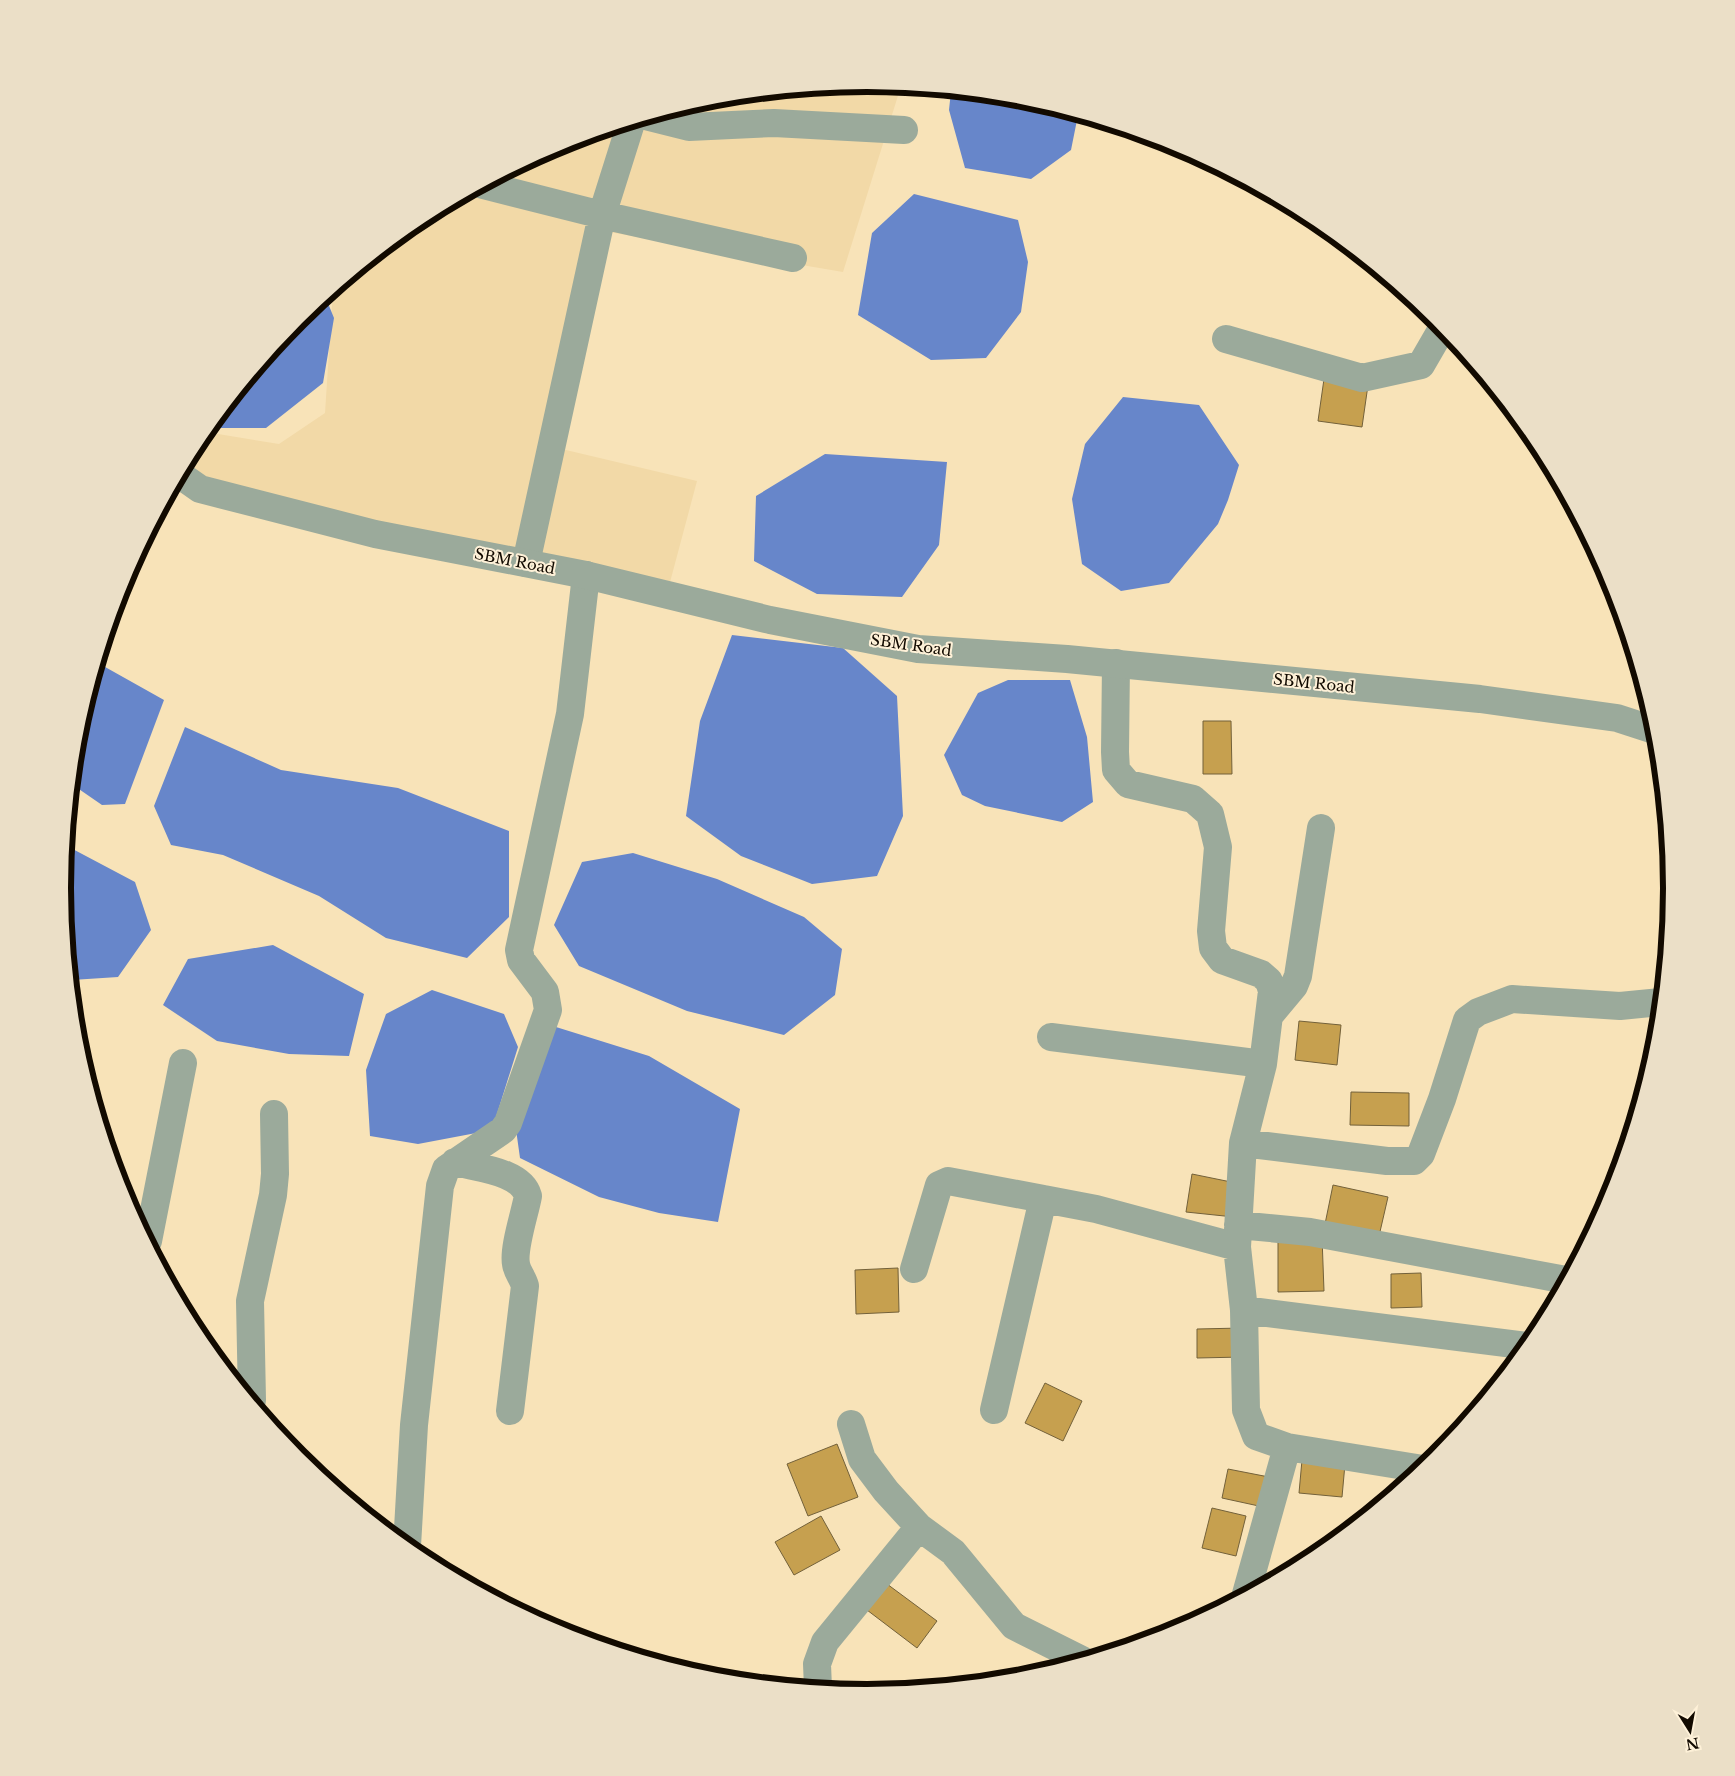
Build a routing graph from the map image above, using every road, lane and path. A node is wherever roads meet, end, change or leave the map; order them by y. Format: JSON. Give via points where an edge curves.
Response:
{"nodes":[{"id":1,"x":659,"y":120,"type":"edge"},
{"id":2,"x":629,"y":129,"type":"edge"},
{"id":3,"x":904,"y":130,"type":"dead end"},
{"id":4,"x":490,"y":187,"type":"edge"},
{"id":5,"x":602,"y":216,"type":"junction"},
{"id":6,"x":793,"y":258,"type":"dead end"},
{"id":7,"x":1440,"y":334,"type":"edge"},
{"id":8,"x":1226,"y":339,"type":"dead end"},
{"id":9,"x":185,"y":479,"type":"edge"},
{"id":10,"x":526,"y":563,"type":"junction"},
{"id":11,"x":586,"y":575,"type":"junction"},
{"id":12,"x":1116,"y":664,"type":"junction"},
{"id":13,"x":1647,"y":728,"type":"edge"},
{"id":14,"x":1321,"y":828,"type":"dead end"},
{"id":15,"x":1655,"y":1003,"type":"edge"},
{"id":16,"x":1269,"y":1016,"type":"junction"},
{"id":17,"x":1051,"y":1037,"type":"dead end"},
{"id":18,"x":183,"y":1063,"type":"dead end"},
{"id":19,"x":1263,"y":1064,"type":"junction"},
{"id":20,"x":274,"y":1114,"type":"dead end"},
{"id":21,"x":1243,"y":1143,"type":"junction"},
{"id":22,"x":455,"y":1162,"type":"junction"},
{"id":23,"x":1043,"y":1199,"type":"junction"},
{"id":24,"x":150,"y":1233,"type":"edge"},
{"id":25,"x":1237,"y":1236,"type":"junction"},
{"id":26,"x":914,"y":1269,"type":"dead end"},
{"id":27,"x":1561,"y":1279,"type":"edge"},
{"id":28,"x":1244,"y":1310,"type":"junction"},
{"id":29,"x":1519,"y":1345,"type":"edge"},
{"id":30,"x":252,"y":1392,"type":"edge"},
{"id":31,"x":510,"y":1410,"type":"dead end"},
{"id":32,"x":994,"y":1410,"type":"dead end"},
{"id":33,"x":851,"y":1424,"type":"dead end"},
{"id":34,"x":1287,"y":1447,"type":"junction"},
{"id":35,"x":1414,"y":1467,"type":"edge"},
{"id":36,"x":919,"y":1527,"type":"junction"},
{"id":37,"x":407,"y":1537,"type":"edge"},
{"id":38,"x":1248,"y":1587,"type":"edge"},
{"id":39,"x":1075,"y":1657,"type":"edge"},
{"id":40,"x":818,"y":1683,"type":"edge"}],
"edges":[{"from":1,"to":3,"type":"street","via":[[688,127],[774,123]]},
{"from":2,"to":5,"type":"street"},
{"from":4,"to":5,"type":"street"},
{"from":5,"to":6,"type":"street"},
{"from":5,"to":10,"type":"street"},
{"from":7,"to":8,"type":"street","via":[[1422,365],[1362,378]]},
{"from":9,"to":10,"type":"street","name":"SBM Road","via":[[200,489],[366,531]]},
{"from":10,"to":11,"type":"street","name":"SBM Road"},
{"from":11,"to":12,"type":"street","name":"SBM Road","via":[[770,620],[918,649]]},
{"from":11,"to":22,"type":"street","via":[[570,714],[520,950],[521,960],[546,992],[548,1010],[508,1123],[503,1130]]},
{"from":12,"to":13,"type":"street","name":"SBM Road","via":[[1480,699],[1617,718]]},
{"from":12,"to":16,"type":"street","via":[[1116,770],[1128,784],[1193,799],[1210,814],[1218,846],[1212,948],[1222,960],[1261,974],[1269,981],[1272,990]]},
{"from":14,"to":16,"type":"street","via":[[1298,976],[1294,986]]},
{"from":15,"to":21,"type":"street","via":[[1620,1006],[1512,999],[1478,1012],[1467,1020],[1432,1126],[1421,1154],[1414,1161],[1387,1161]]},
{"from":16,"to":19,"type":"street"},
{"from":17,"to":19,"type":"street"},
{"from":18,"to":24,"type":"street"},
{"from":19,"to":21,"type":"street"},
{"from":20,"to":30,"type":"street","via":[[273,1195],[250,1302]]},
{"from":21,"to":25,"type":"street"},
{"from":22,"to":31,"type":"street","via":[[507,1175],[522,1183],[528,1196],[515,1256],[525,1286]]},
{"from":22,"to":37,"type":"street","via":[[446,1169],[440,1186],[414,1425]]},
{"from":23,"to":25,"type":"street"},
{"from":23,"to":26,"type":"street","via":[[958,1182],[948,1181],[939,1185]]},
{"from":23,"to":32,"type":"street"},
{"from":25,"to":27,"type":"street","via":[[1310,1232]]},
{"from":25,"to":28,"type":"street"},
{"from":28,"to":29,"type":"street"},
{"from":28,"to":34,"type":"street","via":[[1246,1410],[1256,1436]]},
{"from":33,"to":36,"type":"street","via":[[862,1459]]},
{"from":34,"to":35,"type":"street"},
{"from":34,"to":38,"type":"street"},
{"from":36,"to":39,"type":"street","via":[[953,1552],[1014,1626]]},
{"from":36,"to":40,"type":"street","via":[[825,1642],[817,1664]]}]}
